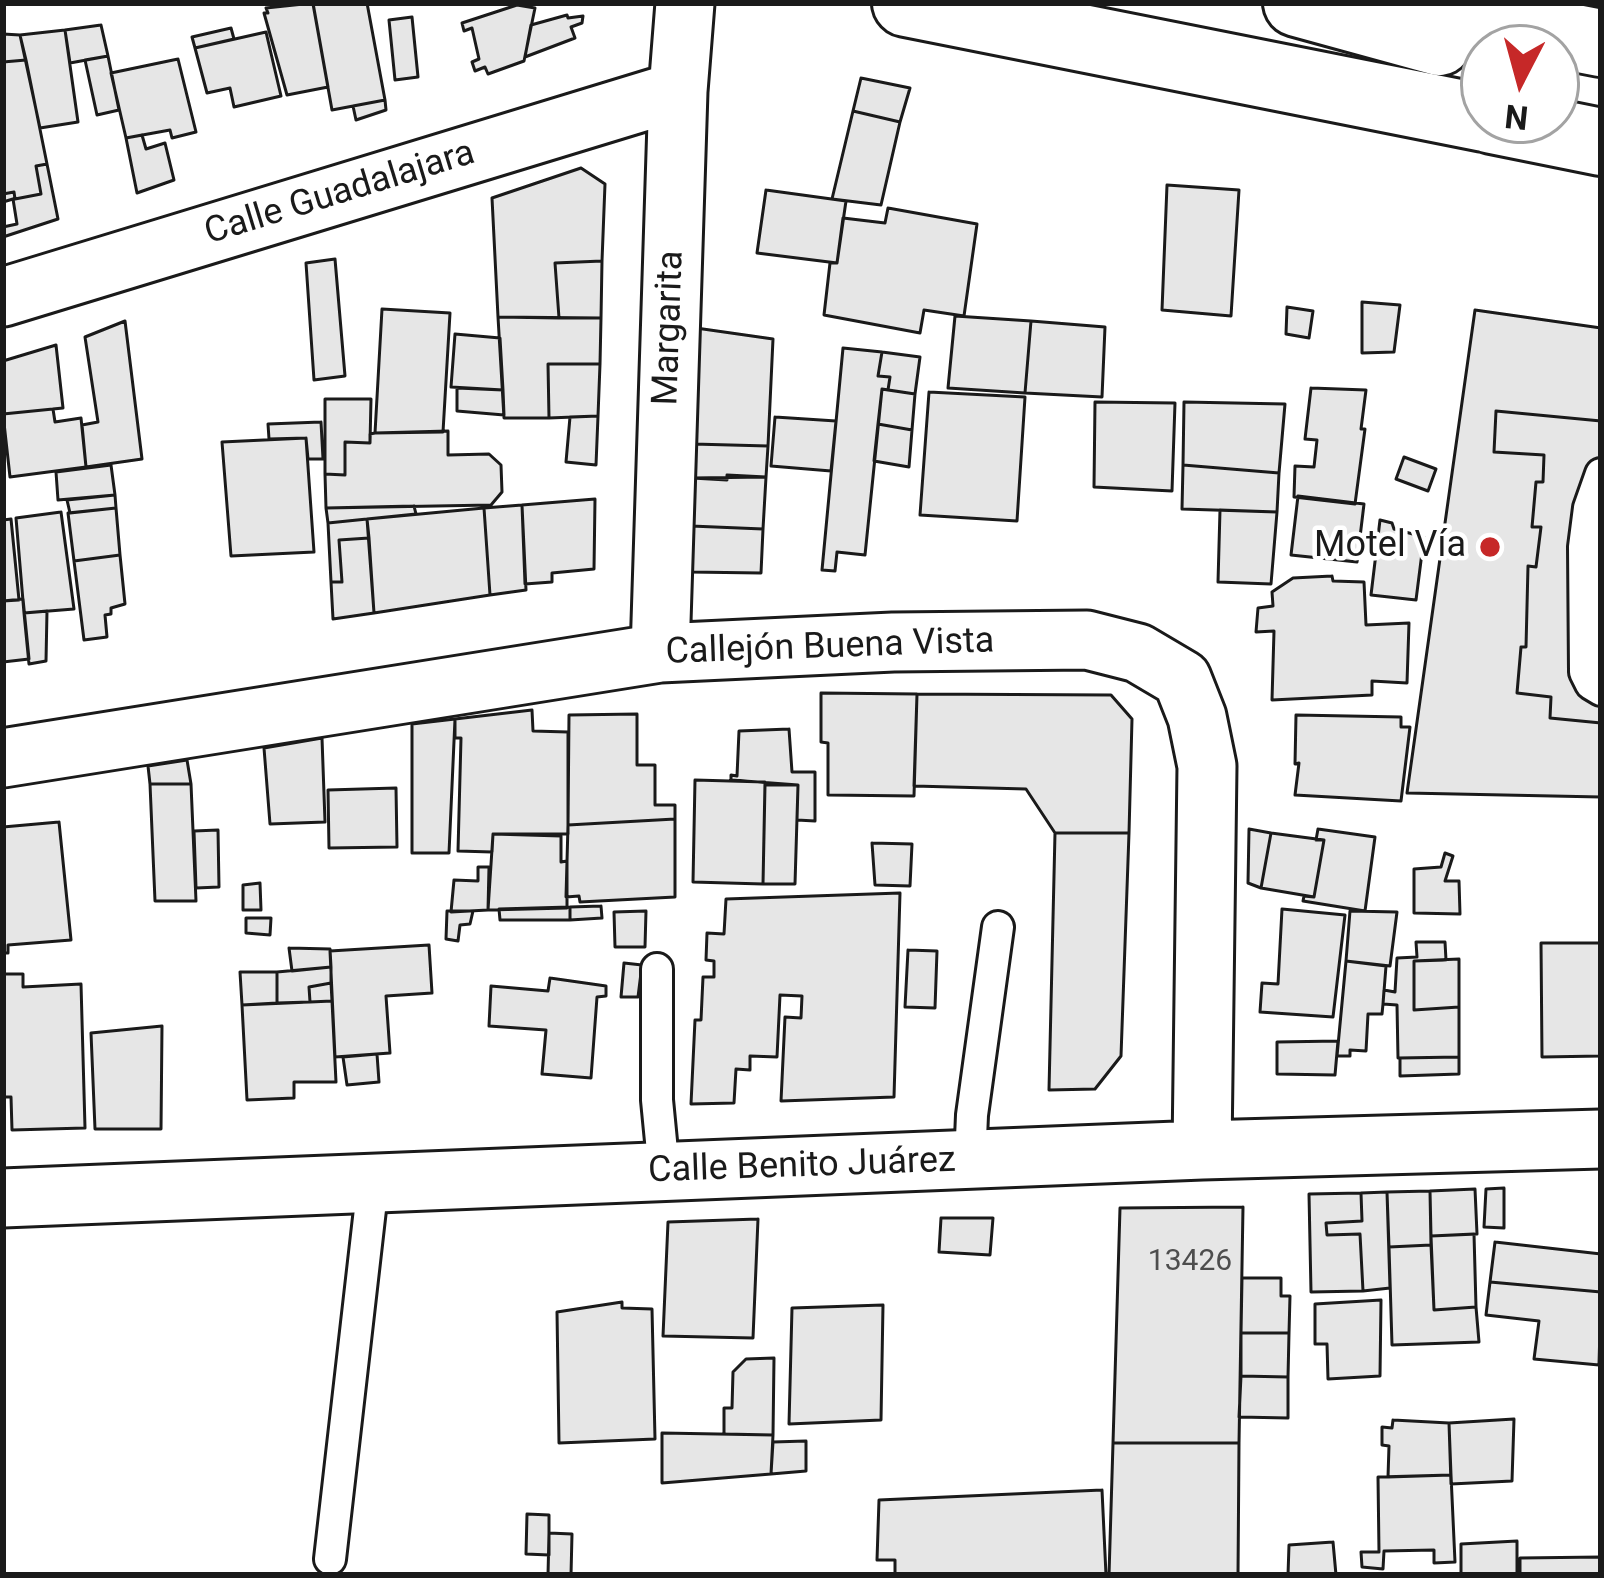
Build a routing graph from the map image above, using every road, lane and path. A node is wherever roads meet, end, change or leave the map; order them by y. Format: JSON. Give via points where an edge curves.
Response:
{"nodes":[{"id":1,"x":685,"y":3,"type":"edge"},
{"id":2,"x":906,"y":3,"type":"edge"},
{"id":3,"x":1297,"y":3,"type":"edge"},
{"id":4,"x":1395,"y":3,"type":"edge"},
{"id":5,"x":1601,"y":43,"type":"edge"},
{"id":6,"x":1460,"y":47,"type":"edge"},
{"id":7,"x":678,"y":91,"type":"junction"},
{"id":8,"x":1460,"y":113,"type":"edge"},
{"id":9,"x":3,"y":297,"type":"edge"},
{"id":10,"x":1601,"y":474,"type":"edge"},
{"id":11,"x":660,"y":653,"type":"junction"},
{"id":12,"x":1601,"y":690,"type":"edge"},
{"id":13,"x":3,"y":758,"type":"edge"},
{"id":14,"x":998,"y":927,"type":"dead end"},
{"id":15,"x":657,"y":969,"type":"dead end"},
{"id":16,"x":1601,"y":1139,"type":"edge"},
{"id":17,"x":1202,"y":1150,"type":"junction"},
{"id":18,"x":970,"y":1162,"type":"junction"},
{"id":19,"x":664,"y":1172,"type":"junction"},
{"id":20,"x":373,"y":1183,"type":"junction"},
{"id":21,"x":3,"y":1198,"type":"edge"},
{"id":22,"x":330,"y":1559,"type":"dead end"}],
"edges":[{"from":1,"to":7,"type":"street","name":"Margarita"},
{"from":2,"to":8,"type":"main road"},
{"from":3,"to":6,"type":"main road"},
{"from":4,"to":5,"type":"main road"},
{"from":7,"to":9,"type":"street","name":"Calle Guadalajara"},
{"from":7,"to":11,"type":"street","name":"Margarita"},
{"from":10,"to":12,"type":"lane","via":[[1584,547],[1585,672]]},
{"from":11,"to":13,"type":"street","name":"Callejón Buena Vista"},
{"from":11,"to":17,"type":"street","name":"Callejón Buena Vista","via":[[1087,640],[1138,652],[1182,679],[1207,766]]},
{"from":14,"to":18,"type":"lane"},
{"from":15,"to":19,"type":"lane"},
{"from":16,"to":17,"type":"street","name":"Calle Benito Juárez"},
{"from":17,"to":18,"type":"street","name":"Calle Benito Juárez"},
{"from":18,"to":19,"type":"street","name":"Calle Benito Juárez"},
{"from":19,"to":20,"type":"street","name":"Calle Benito Juárez"},
{"from":20,"to":21,"type":"street","name":"Calle Benito Juárez"},
{"from":20,"to":22,"type":"lane"}]}
